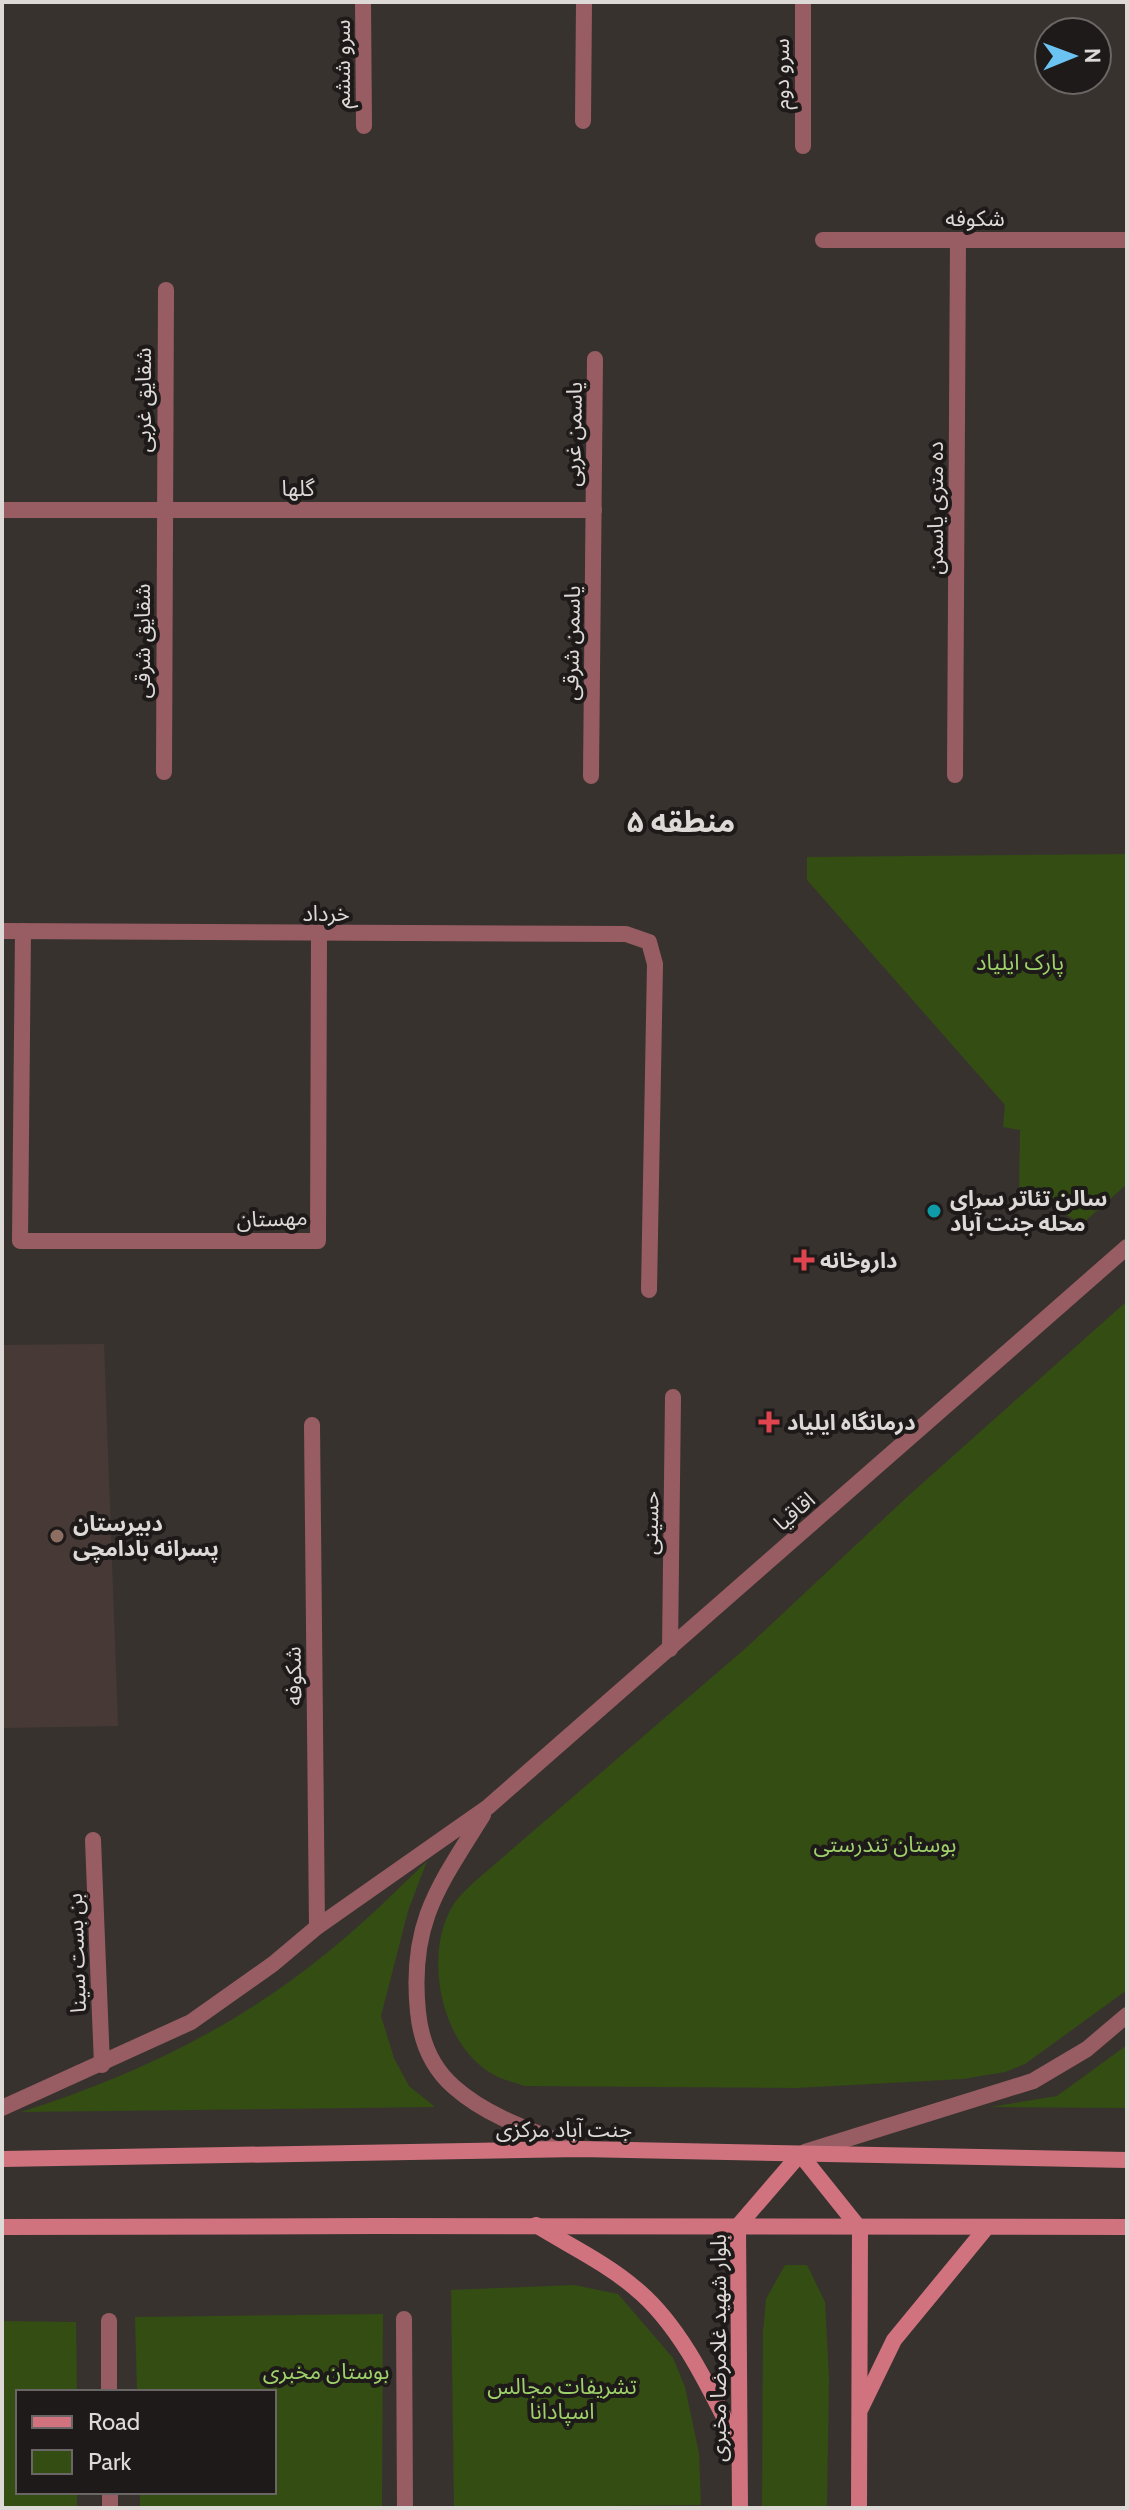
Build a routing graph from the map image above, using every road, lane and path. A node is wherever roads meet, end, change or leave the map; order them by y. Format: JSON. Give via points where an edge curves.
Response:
{"nodes":[{"id":1,"x":363,"y":2,"type":"edge"},
{"id":2,"x":584,"y":2,"type":"edge"},
{"id":3,"x":803,"y":2,"type":"edge"},
{"id":4,"x":583,"y":121,"type":"dead end"},
{"id":5,"x":364,"y":126,"type":"dead end"},
{"id":6,"x":803,"y":146,"type":"dead end"},
{"id":7,"x":823,"y":240,"type":"dead end"},
{"id":8,"x":958,"y":240,"type":"junction"},
{"id":9,"x":1127,"y":240,"type":"edge"},
{"id":10,"x":166,"y":290,"type":"dead end"},
{"id":11,"x":595,"y":359,"type":"dead end"},
{"id":12,"x":2,"y":510,"type":"edge"},
{"id":13,"x":165,"y":510,"type":"junction"},
{"id":14,"x":594,"y":510,"type":"junction"},
{"id":15,"x":164,"y":772,"type":"dead end"},
{"id":16,"x":955,"y":775,"type":"dead end"},
{"id":17,"x":591,"y":776,"type":"dead end"},
{"id":18,"x":2,"y":931,"type":"edge"},
{"id":19,"x":23,"y":931,"type":"junction"},
{"id":20,"x":319,"y":935,"type":"junction"},
{"id":21,"x":1127,"y":1247,"type":"edge"},
{"id":22,"x":649,"y":1290,"type":"dead end"},
{"id":23,"x":673,"y":1397,"type":"dead end"},
{"id":24,"x":312,"y":1425,"type":"dead end"},
{"id":25,"x":670,"y":1649,"type":"junction"},
{"id":26,"x":488,"y":1807,"type":"junction"},
{"id":27,"x":93,"y":1840,"type":"dead end"},
{"id":28,"x":317,"y":1927,"type":"junction"},
{"id":29,"x":1127,"y":2015,"type":"edge"},
{"id":30,"x":102,"y":2065,"type":"junction"},
{"id":31,"x":2,"y":2108,"type":"edge"},
{"id":32,"x":580,"y":2149,"type":"junction"},
{"id":33,"x":800,"y":2154,"type":"junction"},
{"id":34,"x":2,"y":2159,"type":"edge"},
{"id":35,"x":1127,"y":2160,"type":"edge"},
{"id":36,"x":535,"y":2224,"type":"junction"},
{"id":37,"x":738,"y":2226,"type":"junction"},
{"id":38,"x":2,"y":2227,"type":"edge"},
{"id":39,"x":987,"y":2227,"type":"junction"},
{"id":40,"x":1127,"y":2227,"type":"edge"},
{"id":41,"x":860,"y":2229,"type":"junction"},
{"id":42,"x":404,"y":2319,"type":"dead end"},
{"id":43,"x":109,"y":2321,"type":"dead end"},
{"id":44,"x":109,"y":2390,"type":"edge"},
{"id":45,"x":859,"y":2414,"type":"junction"},
{"id":46,"x":740,"y":2451,"type":"junction"},
{"id":47,"x":405,"y":2508,"type":"edge"},
{"id":48,"x":740,"y":2508,"type":"edge"},
{"id":49,"x":859,"y":2508,"type":"edge"}],
"edges":[{"from":1,"to":5,"type":"street","name":"سرو ششم"},
{"from":2,"to":4,"type":"street"},
{"from":3,"to":6,"type":"street","name":"سرو دوم"},
{"from":7,"to":8,"type":"street","name":"شکوفه"},
{"from":8,"to":9,"type":"street","name":"شکوفه"},
{"from":8,"to":16,"type":"street","name":"ده متری یاسمن"},
{"from":10,"to":13,"type":"street","name":"شقایق غربی"},
{"from":11,"to":14,"type":"street","name":"یاسمن غربی"},
{"from":12,"to":13,"type":"street","name":"گلها"},
{"from":13,"to":14,"type":"street","name":"گلها"},
{"from":13,"to":15,"type":"street","name":"شقایق شرقی"},
{"from":14,"to":17,"type":"street","name":"یاسمن شرقی"},
{"from":18,"to":19,"type":"street","name":"خرداد"},
{"from":19,"to":20,"type":"street","name":"خرداد"},
{"from":19,"to":20,"type":"street","name":"مهستان","via":[[20,1241],[318,1241]]},
{"from":20,"to":22,"type":"street","name":"خرداد","via":[[626,934],[649,942],[655,964]]},
{"from":21,"to":25,"type":"street","name":"اقاقیا"},
{"from":23,"to":25,"type":"street","name":"حسینی"},
{"from":24,"to":28,"type":"street","name":"شکوفه"},
{"from":25,"to":26,"type":"street","name":"اقاقیا"},
{"from":26,"to":28,"type":"street"},
{"from":26,"to":32,"type":"street","via":[[423,1921],[414,1978],[419,2029],[433,2066],[455,2088],[492,2114]]},
{"from":27,"to":30,"type":"street","name":"بن بست سینا"},
{"from":28,"to":30,"type":"street","via":[[191,2022]]},
{"from":29,"to":33,"type":"street","via":[[1087,2049],[1033,2081]]},
{"from":30,"to":31,"type":"street"},
{"from":32,"to":33,"type":"main road","name":"جنت آباد مرکزی"},
{"from":32,"to":34,"type":"main road","name":"جنت آباد مرکزی"},
{"from":33,"to":35,"type":"main road","name":"جنت آباد مرکزی"},
{"from":33,"to":37,"type":"main road","name":"بلوار شهید غلامرضا مخبری"},
{"from":33,"to":41,"type":"main road"},
{"from":36,"to":37,"type":"main road"},
{"from":36,"to":38,"type":"main road"},
{"from":36,"to":46,"type":"main road","via":[[636,2288],[695,2363]]},
{"from":37,"to":41,"type":"main road"},
{"from":37,"to":46,"type":"main road","name":"بلوار شهید غلامرضا مخبری"},
{"from":39,"to":40,"type":"main road"},
{"from":39,"to":41,"type":"main road"},
{"from":39,"to":45,"type":"main road","via":[[894,2340]]},
{"from":41,"to":45,"type":"main road"},
{"from":42,"to":47,"type":"street"},
{"from":43,"to":44,"type":"street"},
{"from":45,"to":49,"type":"main road"},
{"from":46,"to":48,"type":"main road","name":"بلوار شهید غلامرضا مخبری"}]}
